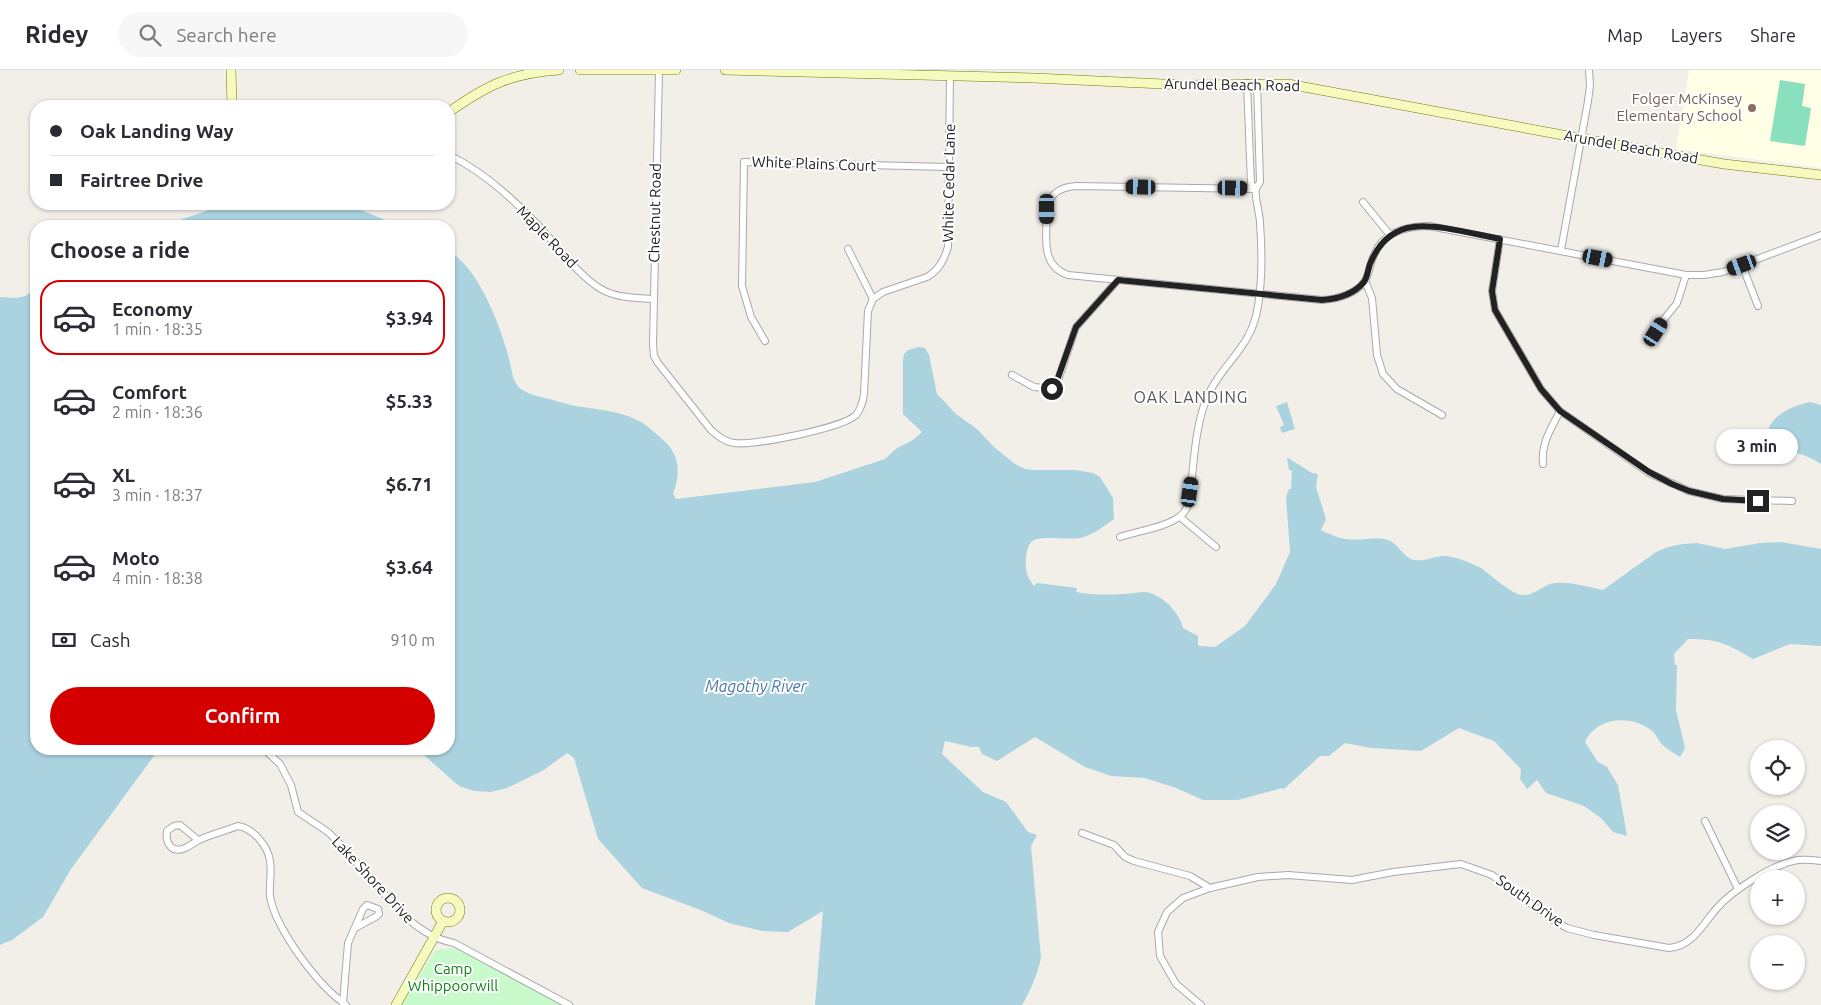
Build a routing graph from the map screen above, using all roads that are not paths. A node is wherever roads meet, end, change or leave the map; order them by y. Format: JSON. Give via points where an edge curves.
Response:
{"nodes":[{"id":1,"x":231,"y":70,"type":"edge"},
{"id":2,"x":559,"y":70,"type":"edge"},
{"id":3,"x":580,"y":70,"type":"edge"},
{"id":4,"x":676,"y":70,"type":"edge"},
{"id":5,"x":725,"y":70,"type":"edge"},
{"id":6,"x":1589,"y":70,"type":"edge"},
{"id":7,"x":658,"y":71,"type":"edge"},
{"id":8,"x":787,"y":71,"type":"edge"},
{"id":9,"x":859,"y":72,"type":"edge"},
{"id":10,"x":984,"y":73,"type":"edge"},
{"id":11,"x":950,"y":76,"type":"junction"},
{"id":12,"x":1252,"y":83,"type":"junction"},
{"id":13,"x":232,"y":100,"type":"edge"},
{"id":14,"x":455,"y":108,"type":"edge"},
{"id":15,"x":1580,"y":138,"type":"junction"},
{"id":16,"x":455,"y":159,"type":"edge"},
{"id":17,"x":949,"y":167,"type":"junction"},
{"id":18,"x":1821,"y":175,"type":"edge"},
{"id":19,"x":1256,"y":189,"type":"junction"},
{"id":20,"x":1363,"y":202,"type":"dead end"},
{"id":21,"x":1821,"y":234,"type":"edge"},
{"id":22,"x":1390,"y":235,"type":"junction"},
{"id":23,"x":1500,"y":239,"type":"junction"},
{"id":24,"x":848,"y":249,"type":"dead end"},
{"id":25,"x":1561,"y":250,"type":"junction"},
{"id":26,"x":1742,"y":265,"type":"junction"},
{"id":27,"x":1686,"y":275,"type":"junction"},
{"id":28,"x":1118,"y":280,"type":"junction"},
{"id":29,"x":1365,"y":281,"type":"junction"},
{"id":30,"x":1260,"y":294,"type":"junction"},
{"id":31,"x":654,"y":299,"type":"junction"},
{"id":32,"x":873,"y":299,"type":"junction"},
{"id":33,"x":1758,"y":306,"type":"dead end"},
{"id":34,"x":765,"y":341,"type":"dead end"},
{"id":35,"x":1650,"y":342,"type":"dead end"},
{"id":36,"x":1012,"y":375,"type":"dead end"},
{"id":37,"x":1560,"y":411,"type":"junction"},
{"id":38,"x":1442,"y":415,"type":"dead end"},
{"id":39,"x":1543,"y":464,"type":"dead end"},
{"id":40,"x":1792,"y":501,"type":"dead end"},
{"id":41,"x":1180,"y":517,"type":"junction"},
{"id":42,"x":1120,"y":537,"type":"dead end"},
{"id":43,"x":1216,"y":547,"type":"dead end"},
{"id":44,"x":270,"y":755,"type":"edge"},
{"id":45,"x":1705,"y":820,"type":"dead end"},
{"id":46,"x":1082,"y":832,"type":"dead end"},
{"id":47,"x":198,"y":840,"type":"junction"},
{"id":48,"x":1821,"y":861,"type":"edge"},
{"id":49,"x":1210,"y":888,"type":"junction"},
{"id":50,"x":1738,"y":889,"type":"junction"},
{"id":51,"x":443,"y":922,"type":"dead end"},
{"id":52,"x":355,"y":928,"type":"dead end"},
{"id":53,"x":434,"y":938,"type":"junction"},
{"id":54,"x":344,"y":1004,"type":"edge"},
{"id":55,"x":396,"y":1005,"type":"edge"},
{"id":56,"x":569,"y":1005,"type":"edge"},
{"id":57,"x":1201,"y":1005,"type":"edge"}],
"edges":[{"from":1,"to":13,"type":"street"},
{"from":2,"to":14,"type":"street","via":[[503,80]]},
{"from":3,"to":7,"type":"street"},
{"from":4,"to":7,"type":"street"},
{"from":5,"to":8,"type":"street","name":"Arundel Beach Road"},
{"from":6,"to":15,"type":"street","via":[[1590,86]]},
{"from":7,"to":31,"type":"street","name":"Chestnut Road"},
{"from":8,"to":9,"type":"street","name":"Arundel Beach Road"},
{"from":9,"to":11,"type":"street","name":"Arundel Beach Road"},
{"from":10,"to":11,"type":"street","name":"Arundel Beach Road"},
{"from":10,"to":12,"type":"street","name":"Arundel Beach Road","via":[[1180,84]]},
{"from":11,"to":17,"type":"street","name":"White Cedar Lane"},
{"from":12,"to":15,"type":"street","name":"Arundel Beach Road","via":[[1304,86]]},
{"from":12,"to":19,"type":"street","via":[[1260,182]]},
{"from":12,"to":19,"type":"street","via":[[1251,184]]},
{"from":15,"to":18,"type":"street","name":"Arundel Beach Road","via":[[1724,164]]},
{"from":15,"to":25,"type":"street"},
{"from":16,"to":31,"type":"street","name":"Maple Road","via":[[508,197],[601,289],[624,297]]},
{"from":17,"to":32,"type":"street","name":"White Cedar Lane","via":[[948,247],[943,262],[927,277],[883,292]]},
{"from":17,"to":34,"type":"street","name":"White Plains Court","via":[[744,162],[742,286],[751,317]]},
{"from":19,"to":28,"type":"street","via":[[1076,186],[1056,192],[1047,209],[1047,251],[1051,264],[1068,275]]},
{"from":19,"to":30,"type":"street","via":[[1260,223]]},
{"from":20,"to":22,"type":"street"},
{"from":21,"to":26,"type":"street"},
{"from":22,"to":23,"type":"street","via":[[1406,228],[1429,226]]},
{"from":22,"to":29,"type":"street","via":[[1375,252]]},
{"from":23,"to":25,"type":"street"},
{"from":23,"to":37,"type":"street","via":[[1492,291],[1495,310],[1541,389]]},
{"from":24,"to":32,"type":"street"},
{"from":25,"to":27,"type":"street"},
{"from":26,"to":27,"type":"street","via":[[1715,274]]},
{"from":26,"to":33,"type":"street"},
{"from":27,"to":35,"type":"street","via":[[1677,303]]},
{"from":28,"to":30,"type":"street"},
{"from":28,"to":36,"type":"street","via":[[1076,327],[1054,389],[1034,387]]},
{"from":29,"to":30,"type":"street","via":[[1352,292],[1333,299]]},
{"from":29,"to":38,"type":"street","via":[[1372,298],[1382,374],[1397,389]]},
{"from":30,"to":41,"type":"street","via":[[1251,333],[1219,377],[1204,408],[1189,503]]},
{"from":31,"to":32,"type":"street","name":"Chestnut Road","via":[[654,356],[719,437],[739,444],[777,440],[841,423],[857,414],[864,394],[868,311]]},
{"from":37,"to":39,"type":"street","via":[[1544,443]]},
{"from":37,"to":40,"type":"street","via":[[1649,472],[1689,491],[1729,500]]},
{"from":41,"to":42,"type":"street"},
{"from":41,"to":43,"type":"street"},
{"from":44,"to":53,"type":"street","name":"Lake Shore Drive","via":[[280,764],[291,785],[298,812],[328,832],[402,914]]},
{"from":45,"to":50,"type":"street"},
{"from":46,"to":49,"type":"street","via":[[1114,845],[1134,861],[1190,876]]},
{"from":47,"to":47,"type":"street","via":[[178,850],[168,843],[167,831],[180,825]]},
{"from":47,"to":54,"type":"street","via":[[238,826],[245,827],[261,841],[270,861],[270,896],[278,919],[311,971]]},
{"from":48,"to":50,"type":"street","name":"South Drive","via":[[1797,860]]},
{"from":49,"to":50,"type":"street","name":"South Drive","via":[[1258,877],[1288,875],[1352,880],[1461,864],[1492,875],[1567,928],[1669,948],[1678,947],[1694,937],[1716,909]]},
{"from":49,"to":57,"type":"street","name":"South Drive","via":[[1183,898],[1168,912],[1158,932],[1160,956],[1176,984]]},
{"from":51,"to":53,"type":"street"},
{"from":52,"to":54,"type":"street","via":[[348,943]]},
{"from":53,"to":55,"type":"street"},
{"from":53,"to":56,"type":"street","via":[[454,943]]}]}
